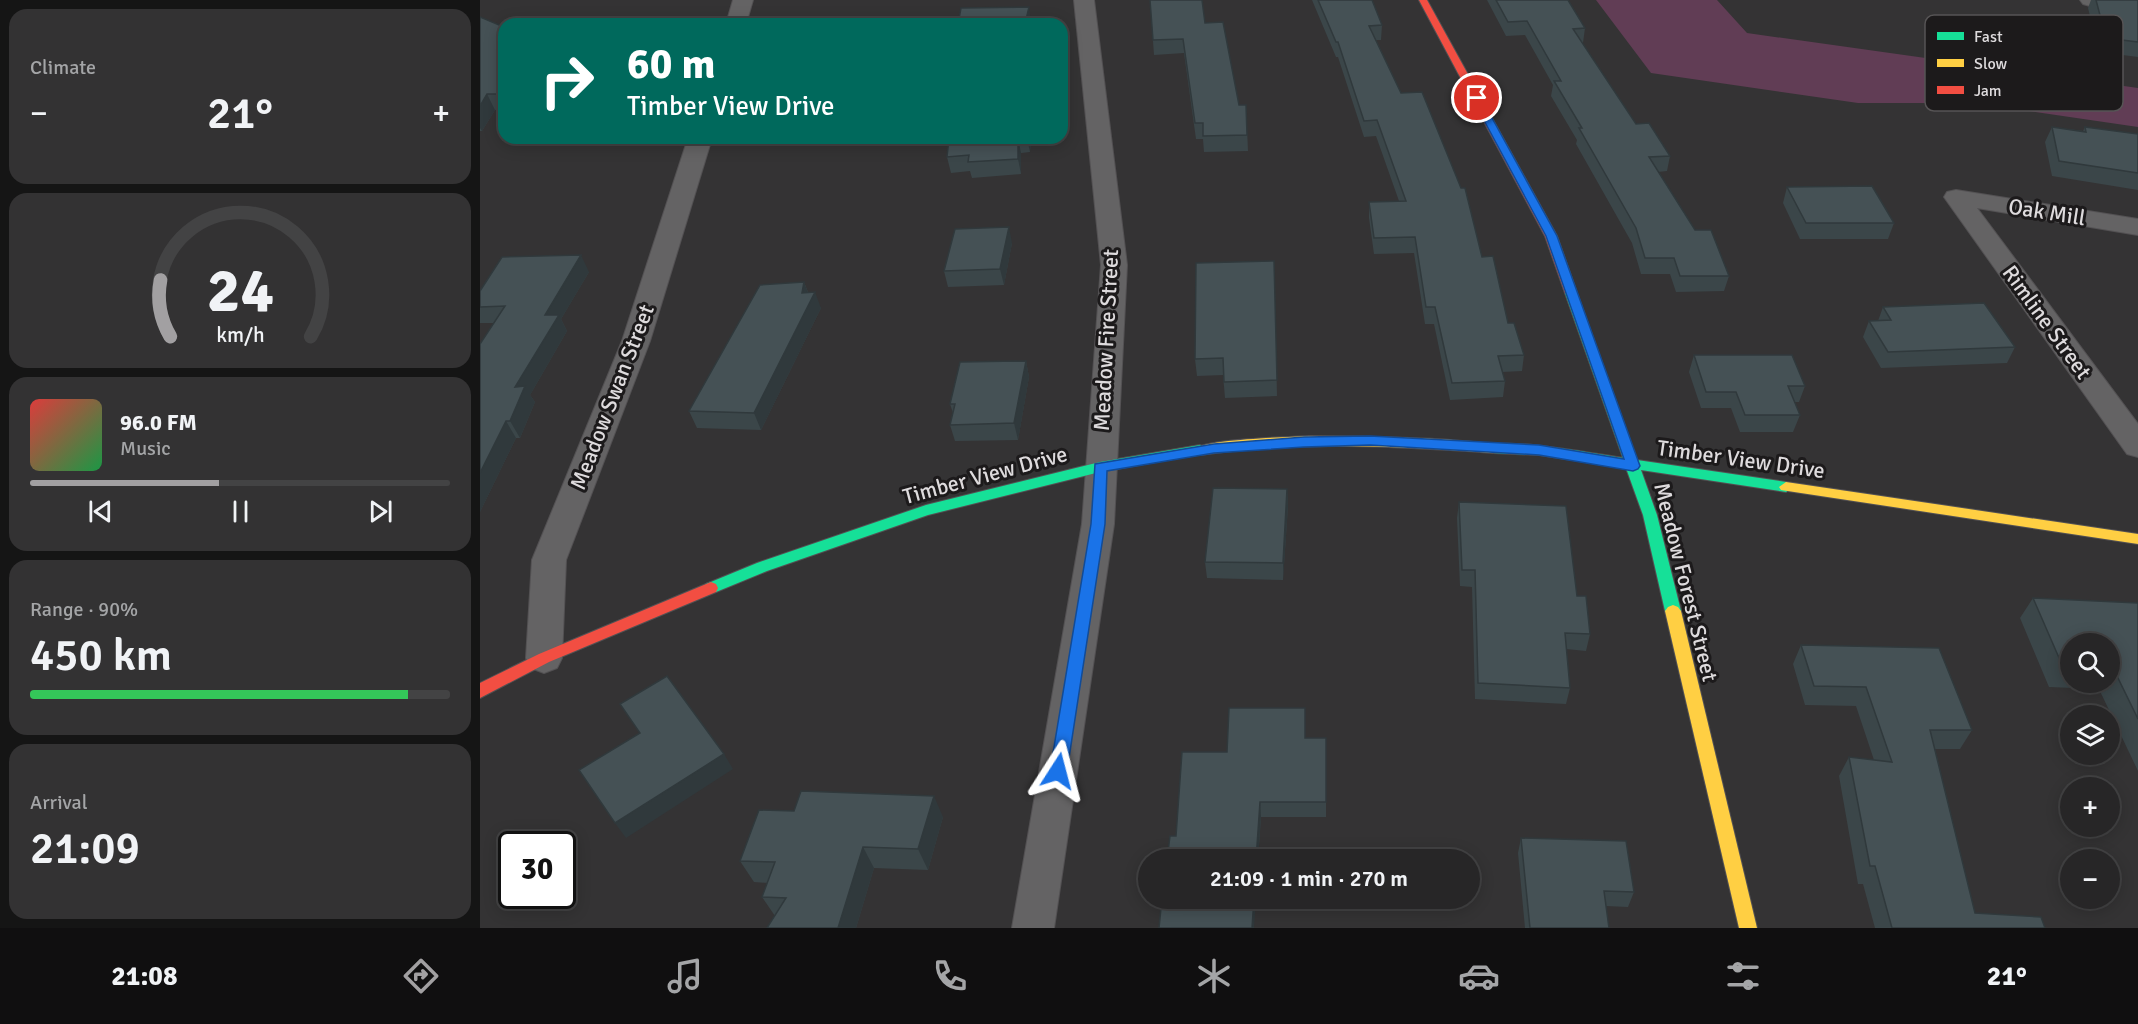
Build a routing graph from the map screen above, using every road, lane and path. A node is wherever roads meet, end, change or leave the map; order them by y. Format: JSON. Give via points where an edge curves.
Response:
{"nodes":[{"id":1,"x":743,"y":0,"type":"edge"},
{"id":2,"x":1084,"y":0,"type":"edge"},
{"id":3,"x":1423,"y":0,"type":"edge"},
{"id":4,"x":2090,"y":0,"type":"edge"},
{"id":5,"x":2138,"y":6,"type":"edge"},
{"id":6,"x":738,"y":18,"type":"edge"},
{"id":7,"x":698,"y":144,"type":"edge"},
{"id":8,"x":1956,"y":197,"type":"joint"},
{"id":9,"x":2138,"y":227,"type":"edge"},
{"id":10,"x":2138,"y":446,"type":"edge"},
{"id":11,"x":1633,"y":466,"type":"junction"},
{"id":12,"x":1100,"y":467,"type":"junction"},
{"id":13,"x":2138,"y":539,"type":"edge"},
{"id":14,"x":544,"y":658,"type":"junction"},
{"id":15,"x":480,"y":691,"type":"edge"},
{"id":16,"x":1033,"y":928,"type":"edge"},
{"id":17,"x":1748,"y":928,"type":"edge"}],
"edges":[{"from":1,"to":6,"type":"street"},
{"from":2,"to":12,"type":"street","name":"Meadow Fire Street","via":[[1114,265]]},
{"from":3,"to":11,"type":"street","name":"Meadow Forest Street","via":[[1551,236]]},
{"from":4,"to":5,"type":"street"},
{"from":7,"to":14,"type":"street","name":"Meadow Swan Street","via":[[636,341],[549,560]]},
{"from":8,"to":9,"type":"street","name":"Oak Mill"},
{"from":8,"to":10,"type":"street","name":"Rimline Street"},
{"from":11,"to":12,"type":"street","name":"Timber View Drive","via":[[1539,450],[1370,441],[1214,448]]},
{"from":11,"to":13,"type":"street","name":"Timber View Drive"},
{"from":11,"to":17,"type":"street","name":"Meadow Forest Street","via":[[1650,515]]},
{"from":12,"to":14,"type":"street","name":"Timber View Drive","via":[[926,510],[762,567]]},
{"from":12,"to":16,"type":"street","name":"Meadow Fire Street","via":[[1098,524]]},
{"from":14,"to":15,"type":"street","name":"Timber View Drive"}]}
